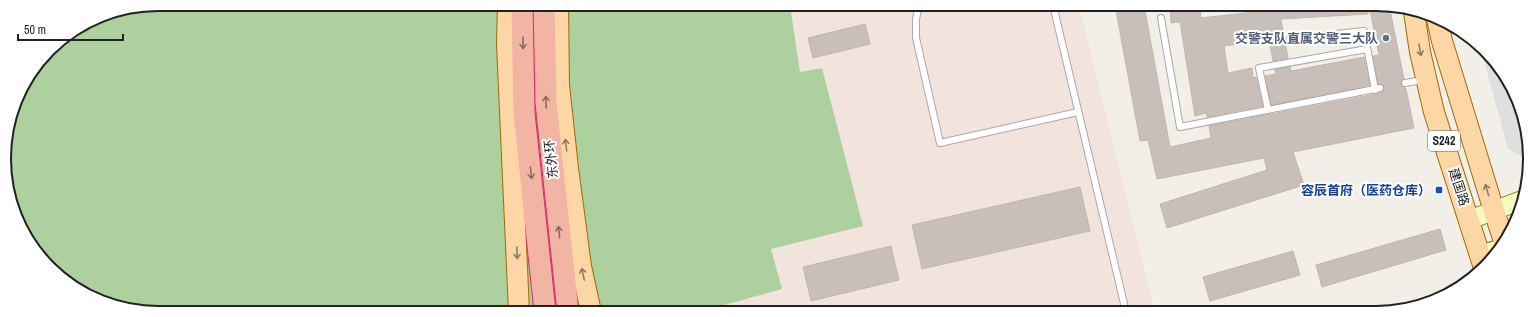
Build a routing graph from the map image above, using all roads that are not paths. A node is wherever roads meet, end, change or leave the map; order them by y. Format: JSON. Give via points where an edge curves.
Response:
{"nodes":[{"id":1,"x":508,"y":11,"type":"edge"},
{"id":2,"x":522,"y":11,"type":"edge"},
{"id":3,"x":544,"y":11,"type":"edge"},
{"id":4,"x":558,"y":11,"type":"edge"},
{"id":5,"x":918,"y":11,"type":"edge"},
{"id":6,"x":1054,"y":11,"type":"edge"},
{"id":7,"x":1415,"y":16,"type":"edge"},
{"id":8,"x":1161,"y":18,"type":"dead end"},
{"id":9,"x":1438,"y":25,"type":"edge"},
{"id":10,"x":1290,"y":39,"type":"dead end"},
{"id":11,"x":1367,"y":49,"type":"junction"},
{"id":12,"x":1426,"y":79,"type":"junction"},
{"id":13,"x":1405,"y":84,"type":"dead end"},
{"id":14,"x":1268,"y":110,"type":"junction"},
{"id":15,"x":1078,"y":112,"type":"junction"},
{"id":16,"x":1516,"y":202,"type":"edge"},
{"id":17,"x":1494,"y":211,"type":"junction"},
{"id":18,"x":1469,"y":220,"type":"junction"},
{"id":19,"x":1502,"y":234,"type":"edge"},
{"id":20,"x":1482,"y":261,"type":"edge"},
{"id":21,"x":519,"y":306,"type":"edge"},
{"id":22,"x":544,"y":306,"type":"edge"},
{"id":23,"x":567,"y":306,"type":"edge"},
{"id":24,"x":590,"y":306,"type":"edge"},
{"id":25,"x":1125,"y":306,"type":"edge"}],
"edges":[{"from":1,"to":21,"type":"main road","one_way":true,"via":[[507,44]]},
{"from":2,"to":22,"type":"highway","name":"东外环","one_way":true,"via":[[524,113]]},
{"from":23,"to":3,"type":"highway","name":"东外环","one_way":true,"via":[[546,103]]},
{"from":24,"to":4,"type":"main road","one_way":true,"via":[[581,266],[566,145],[560,85]]},
{"from":5,"to":15,"type":"lane","via":[[916,38],[940,143]]},
{"from":6,"to":15,"type":"lane"},
{"from":7,"to":12,"type":"main road","name":"建国路","number":"S242","one_way":true},
{"from":8,"to":14,"type":"lane","via":[[1180,127]]},
{"from":17,"to":9,"type":"main road","name":"建国路","number":"S242","one_way":true},
{"from":10,"to":11,"type":"lane","via":[[1364,31]]},
{"from":11,"to":14,"type":"lane","via":[[1260,68]]},
{"from":11,"to":14,"type":"lane","via":[[1378,89]]},
{"from":12,"to":13,"type":"lane"},
{"from":12,"to":18,"type":"main road","name":"建国路","number":"S242"},
{"from":15,"to":25,"type":"lane"},
{"from":16,"to":17,"type":"main road"},
{"from":17,"to":18,"type":"main road"},
{"from":17,"to":19,"type":"main road","name":"建国路","number":"S242"},
{"from":18,"to":20,"type":"main road","name":"建国路","number":"S242"}]}
